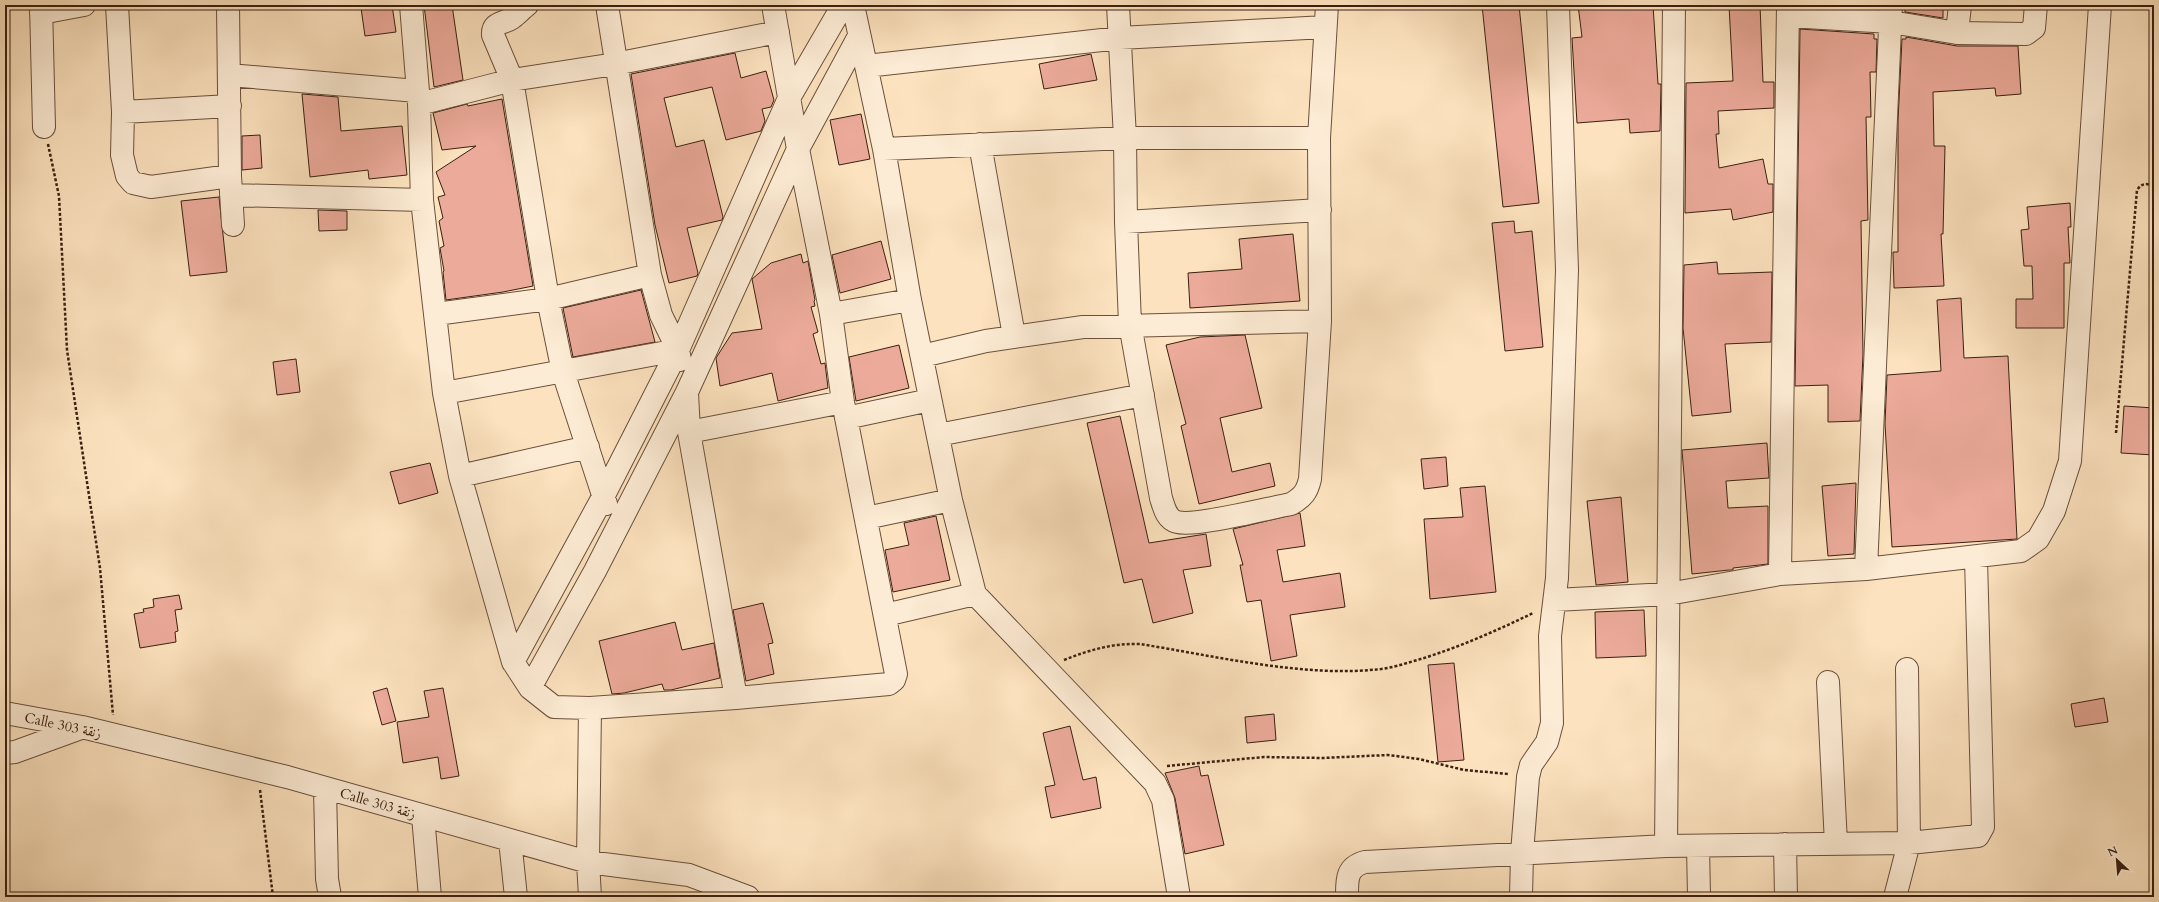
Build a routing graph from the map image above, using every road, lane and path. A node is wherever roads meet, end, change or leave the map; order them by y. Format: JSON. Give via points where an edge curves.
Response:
{"nodes":[{"id":1,"x":84,"y":5,"type":"edge"},
{"id":2,"x":117,"y":5,"type":"edge"},
{"id":3,"x":228,"y":5,"type":"edge"},
{"id":4,"x":411,"y":5,"type":"edge"},
{"id":5,"x":526,"y":5,"type":"edge"},
{"id":6,"x":607,"y":5,"type":"edge"},
{"id":7,"x":773,"y":5,"type":"edge"},
{"id":8,"x":843,"y":5,"type":"edge"},
{"id":9,"x":853,"y":5,"type":"edge"},
{"id":10,"x":1118,"y":5,"type":"edge"},
{"id":11,"x":1327,"y":5,"type":"edge"},
{"id":12,"x":1558,"y":5,"type":"edge"},
{"id":13,"x":1674,"y":5,"type":"edge"},
{"id":14,"x":1960,"y":5,"type":"edge"},
{"id":15,"x":2036,"y":5,"type":"edge"},
{"id":16,"x":2100,"y":5,"type":"edge"},
{"id":17,"x":41,"y":9,"type":"edge"},
{"id":18,"x":1788,"y":10,"type":"edge"},
{"id":19,"x":1891,"y":14,"type":"edge"},
{"id":20,"x":1325,"y":27,"type":"junction"},
{"id":21,"x":778,"y":32,"type":"junction"},
{"id":22,"x":1957,"y":33,"type":"junction"},
{"id":23,"x":859,"y":36,"type":"junction"},
{"id":24,"x":1120,"y":38,"type":"junction"},
{"id":25,"x":615,"y":64,"type":"junction"},
{"id":26,"x":866,"y":66,"type":"junction"},
{"id":27,"x":229,"y":75,"type":"junction"},
{"id":28,"x":512,"y":80,"type":"junction"},
{"id":29,"x":418,"y":98,"type":"junction"},
{"id":30,"x":789,"y":98,"type":"junction"},
{"id":31,"x":230,"y":106,"type":"junction"},
{"id":32,"x":123,"y":112,"type":"junction"},
{"id":33,"x":44,"y":127,"type":"joint"},
{"id":34,"x":1125,"y":138,"type":"junction"},
{"id":35,"x":1319,"y":138,"type":"junction"},
{"id":36,"x":980,"y":144,"type":"junction"},
{"id":37,"x":798,"y":149,"type":"junction"},
{"id":38,"x":884,"y":149,"type":"junction"},
{"id":39,"x":230,"y":185,"type":"junction"},
{"id":40,"x":2154,"y":186,"type":"edge"},
{"id":41,"x":422,"y":200,"type":"junction"},
{"id":42,"x":1320,"y":210,"type":"junction"},
{"id":43,"x":1126,"y":222,"type":"junction"},
{"id":44,"x":233,"y":225,"type":"dead end"},
{"id":45,"x":650,"y":275,"type":"junction"},
{"id":46,"x":548,"y":299,"type":"junction"},
{"id":47,"x":910,"y":300,"type":"junction"},
{"id":48,"x":436,"y":314,"type":"junction"},
{"id":49,"x":832,"y":314,"type":"junction"},
{"id":50,"x":1320,"y":321,"type":"junction"},
{"id":51,"x":1130,"y":324,"type":"junction"},
{"id":52,"x":1014,"y":336,"type":"junction"},
{"id":53,"x":678,"y":350,"type":"junction"},
{"id":54,"x":922,"y":356,"type":"junction"},
{"id":55,"x":563,"y":372,"type":"junction"},
{"id":56,"x":687,"y":392,"type":"junction"},
{"id":57,"x":444,"y":393,"type":"junction"},
{"id":58,"x":1143,"y":396,"type":"junction"},
{"id":59,"x":930,"y":400,"type":"junction"},
{"id":60,"x":844,"y":410,"type":"junction"},
{"id":61,"x":689,"y":432,"type":"junction"},
{"id":62,"x":2116,"y":433,"type":"dead end"},
{"id":63,"x":938,"y":435,"type":"junction"},
{"id":64,"x":588,"y":447,"type":"junction"},
{"id":65,"x":460,"y":476,"type":"junction"},
{"id":66,"x":603,"y":497,"type":"junction"},
{"id":67,"x":950,"y":500,"type":"junction"},
{"id":68,"x":866,"y":518,"type":"junction"},
{"id":69,"x":617,"y":529,"type":"junction"},
{"id":70,"x":1976,"y":558,"type":"junction"},
{"id":71,"x":1866,"y":569,"type":"junction"},
{"id":72,"x":1780,"y":574,"type":"junction"},
{"id":73,"x":976,"y":594,"type":"junction"},
{"id":74,"x":1668,"y":594,"type":"junction"},
{"id":75,"x":1555,"y":600,"type":"junction"},
{"id":76,"x":885,"y":615,"type":"junction"},
{"id":77,"x":513,"y":662,"type":"junction"},
{"id":78,"x":1044,"y":667,"type":"junction"},
{"id":79,"x":1907,"y":669,"type":"dead end"},
{"id":80,"x":1828,"y":682,"type":"dead end"},
{"id":81,"x":530,"y":688,"type":"junction"},
{"id":82,"x":736,"y":698,"type":"junction"},
{"id":83,"x":590,"y":708,"type":"junction"},
{"id":84,"x":5,"y":714,"type":"edge"},
{"id":85,"x":82,"y":727,"type":"junction"},
{"id":86,"x":114,"y":736,"type":"junction"},
{"id":87,"x":5,"y":753,"type":"edge"},
{"id":88,"x":1142,"y":769,"type":"junction"},
{"id":89,"x":257,"y":770,"type":"junction"},
{"id":90,"x":1528,"y":777,"type":"junction"},
{"id":91,"x":324,"y":788,"type":"junction"},
{"id":92,"x":423,"y":816,"type":"junction"},
{"id":93,"x":510,"y":840,"type":"junction"},
{"id":94,"x":1909,"y":843,"type":"junction"},
{"id":95,"x":1785,"y":844,"type":"junction"},
{"id":96,"x":1836,"y":844,"type":"junction"},
{"id":97,"x":1666,"y":846,"type":"junction"},
{"id":98,"x":1698,"y":846,"type":"junction"},
{"id":99,"x":1522,"y":853,"type":"junction"},
{"id":100,"x":588,"y":862,"type":"junction"},
{"id":101,"x":273,"y":897,"type":"edge"},
{"id":102,"x":330,"y":897,"type":"edge"},
{"id":103,"x":430,"y":897,"type":"edge"},
{"id":104,"x":516,"y":897,"type":"edge"},
{"id":105,"x":590,"y":897,"type":"edge"},
{"id":106,"x":748,"y":897,"type":"edge"},
{"id":107,"x":1179,"y":897,"type":"edge"},
{"id":108,"x":1347,"y":897,"type":"edge"},
{"id":109,"x":1521,"y":897,"type":"edge"},
{"id":110,"x":1699,"y":897,"type":"edge"},
{"id":111,"x":1786,"y":897,"type":"edge"},
{"id":112,"x":1895,"y":897,"type":"edge"}],
"edges":[{"from":1,"to":17,"type":"street"},
{"from":2,"to":32,"type":"street"},
{"from":3,"to":27,"type":"street"},
{"from":4,"to":29,"type":"street"},
{"from":5,"to":28,"type":"street","via":[[511,19],[493,28],[495,42]]},
{"from":6,"to":25,"type":"street"},
{"from":7,"to":21,"type":"street"},
{"from":8,"to":30,"type":"street"},
{"from":9,"to":23,"type":"street"},
{"from":10,"to":24,"type":"street"},
{"from":11,"to":20,"type":"street"},
{"from":12,"to":75,"type":"street","via":[[1566,270]]},
{"from":13,"to":74,"type":"street"},
{"from":14,"to":22,"type":"street"},
{"from":15,"to":22,"type":"street","via":[[2034,28],[2026,34]]},
{"from":16,"to":70,"type":"street","via":[[2070,461],[2054,511],[2038,539],[2021,551]]},
{"from":17,"to":33,"type":"street"},
{"from":18,"to":19,"type":"street"},
{"from":18,"to":72,"type":"street"},
{"from":19,"to":22,"type":"street"},
{"from":19,"to":71,"type":"street"},
{"from":20,"to":24,"type":"street"},
{"from":20,"to":35,"type":"street"},
{"from":21,"to":25,"type":"street"},
{"from":21,"to":30,"type":"street"},
{"from":23,"to":26,"type":"street"},
{"from":23,"to":37,"type":"street"},
{"from":24,"to":26,"type":"street"},
{"from":24,"to":34,"type":"street"},
{"from":25,"to":28,"type":"street"},
{"from":25,"to":45,"type":"street"},
{"from":26,"to":38,"type":"street"},
{"from":27,"to":29,"type":"street"},
{"from":27,"to":31,"type":"street"},
{"from":28,"to":29,"type":"street"},
{"from":28,"to":46,"type":"street"},
{"from":29,"to":41,"type":"street"},
{"from":30,"to":37,"type":"street"},
{"from":30,"to":53,"type":"street"},
{"from":31,"to":32,"type":"street"},
{"from":31,"to":39,"type":"street"},
{"from":32,"to":39,"type":"street","via":[[123,162],[127,176],[134,183],[151,187]]},
{"from":33,"to":86,"type":"path","via":[[59,196],[67,350],[100,568]]},
{"from":34,"to":35,"type":"street"},
{"from":34,"to":36,"type":"street"},
{"from":34,"to":43,"type":"street"},
{"from":35,"to":42,"type":"street"},
{"from":36,"to":38,"type":"street"},
{"from":36,"to":52,"type":"street"},
{"from":37,"to":49,"type":"street"},
{"from":37,"to":56,"type":"street"},
{"from":38,"to":47,"type":"street"},
{"from":39,"to":41,"type":"street"},
{"from":39,"to":44,"type":"street"},
{"from":40,"to":62,"type":"path","via":[[2147,183],[2140,185],[2136,190]]},
{"from":41,"to":48,"type":"street"},
{"from":42,"to":43,"type":"street"},
{"from":42,"to":50,"type":"street"},
{"from":43,"to":51,"type":"street"},
{"from":45,"to":46,"type":"street"},
{"from":45,"to":53,"type":"street","via":[[661,315]]},
{"from":46,"to":48,"type":"street"},
{"from":46,"to":55,"type":"street"},
{"from":47,"to":49,"type":"street"},
{"from":47,"to":54,"type":"street"},
{"from":48,"to":57,"type":"street"},
{"from":49,"to":60,"type":"street"},
{"from":50,"to":51,"type":"street"},
{"from":50,"to":58,"type":"street","via":[[1310,479],[1302,498],[1291,504],[1193,522],[1176,522],[1167,516],[1161,498]]},
{"from":51,"to":52,"type":"street"},
{"from":51,"to":58,"type":"street"},
{"from":52,"to":54,"type":"street"},
{"from":53,"to":55,"type":"street"},
{"from":53,"to":56,"type":"street"},
{"from":53,"to":66,"type":"street"},
{"from":54,"to":59,"type":"street"},
{"from":55,"to":57,"type":"street"},
{"from":55,"to":64,"type":"street"},
{"from":56,"to":61,"type":"street"},
{"from":56,"to":69,"type":"street"},
{"from":57,"to":65,"type":"street"},
{"from":58,"to":63,"type":"street"},
{"from":59,"to":60,"type":"street"},
{"from":59,"to":63,"type":"street"},
{"from":60,"to":61,"type":"street"},
{"from":60,"to":68,"type":"street"},
{"from":61,"to":82,"type":"street"},
{"from":63,"to":67,"type":"street"},
{"from":64,"to":65,"type":"street"},
{"from":64,"to":66,"type":"street"},
{"from":65,"to":77,"type":"street"},
{"from":66,"to":69,"type":"street"},
{"from":66,"to":77,"type":"street"},
{"from":67,"to":68,"type":"street"},
{"from":67,"to":73,"type":"street"},
{"from":68,"to":76,"type":"street"},
{"from":69,"to":81,"type":"street"},
{"from":70,"to":71,"type":"street"},
{"from":70,"to":94,"type":"street","via":[[1982,831],[1973,838]]},
{"from":71,"to":72,"type":"street"},
{"from":72,"to":74,"type":"street"},
{"from":73,"to":76,"type":"street"},
{"from":73,"to":78,"type":"street"},
{"from":74,"to":75,"type":"street"},
{"from":74,"to":97,"type":"street"},
{"from":75,"to":78,"type":"path","via":[[1478,639],[1398,666],[1381,669],[1357,671],[1294,668],[1121,643],[1090,649]]},
{"from":75,"to":90,"type":"street","via":[[1550,636],[1552,723],[1547,742],[1531,765]]},
{"from":76,"to":82,"type":"street","via":[[896,674],[894,680],[888,684]]},
{"from":77,"to":81,"type":"street"},
{"from":78,"to":88,"type":"street"},
{"from":79,"to":94,"type":"street"},
{"from":80,"to":96,"type":"street"},
{"from":81,"to":83,"type":"street","via":[[554,707]]},
{"from":82,"to":83,"type":"street"},
{"from":83,"to":100,"type":"street"},
{"from":84,"to":85,"type":"street","name":"Calle 303 زنقة"},
{"from":85,"to":86,"type":"street","name":"Calle 303 زنقة"},
{"from":85,"to":87,"type":"street"},
{"from":86,"to":89,"type":"street","name":"Calle 303 زنقة"},
{"from":88,"to":90,"type":"path","via":[[1219,759],[1388,755],[1419,759],[1464,770]]},
{"from":88,"to":107,"type":"street","via":[[1155,783],[1163,800]]},
{"from":89,"to":91,"type":"street","name":"Calle 303 زنقة"},
{"from":89,"to":101,"type":"path"},
{"from":90,"to":99,"type":"street"},
{"from":91,"to":92,"type":"street","name":"Calle 303 زنقة"},
{"from":91,"to":102,"type":"street","via":[[327,879]]},
{"from":92,"to":93,"type":"street","name":"Calle 303 زنقة"},
{"from":92,"to":103,"type":"street"},
{"from":93,"to":100,"type":"street","name":"Calle 303 زنقة"},
{"from":93,"to":104,"type":"street"},
{"from":94,"to":96,"type":"street"},
{"from":94,"to":112,"type":"street"},
{"from":95,"to":96,"type":"street"},
{"from":95,"to":98,"type":"street"},
{"from":95,"to":111,"type":"street"},
{"from":97,"to":98,"type":"street"},
{"from":97,"to":99,"type":"street"},
{"from":98,"to":110,"type":"street"},
{"from":99,"to":108,"type":"street","via":[[1357,864],[1350,870],[1347,878]]},
{"from":99,"to":109,"type":"street"},
{"from":100,"to":105,"type":"street"},
{"from":100,"to":106,"type":"street","name":"Calle 303 زنقة","via":[[689,875]]}]}
